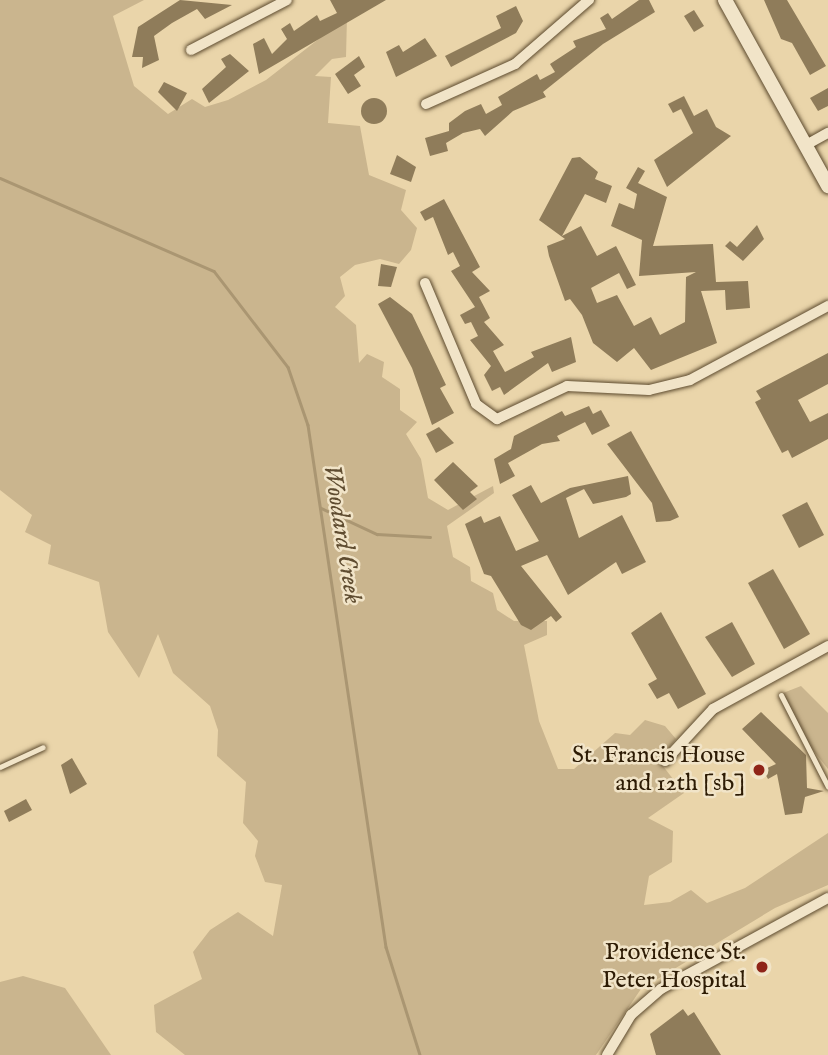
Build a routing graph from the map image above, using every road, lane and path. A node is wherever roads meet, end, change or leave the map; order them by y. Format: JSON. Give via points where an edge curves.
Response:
{"nodes":[{"id":1,"x":287,"y":0,"type":"edge"},
{"id":2,"x":589,"y":0,"type":"edge"},
{"id":3,"x":725,"y":0,"type":"edge"},
{"id":4,"x":191,"y":50,"type":"dead end"},
{"id":5,"x":426,"y":104,"type":"dead end"},
{"id":6,"x":828,"y":133,"type":"edge"},
{"id":7,"x":806,"y":145,"type":"junction"},
{"id":8,"x":828,"y":186,"type":"edge"},
{"id":9,"x":425,"y":283,"type":"dead end"},
{"id":10,"x":828,"y":306,"type":"edge"},
{"id":11,"x":828,"y":646,"type":"edge"},
{"id":12,"x":781,"y":695,"type":"dead end"},
{"id":13,"x":43,"y":747,"type":"dead end"},
{"id":14,"x":665,"y":761,"type":"dead end"},
{"id":15,"x":0,"y":767,"type":"edge"},
{"id":16,"x":828,"y":787,"type":"edge"},
{"id":17,"x":828,"y":898,"type":"edge"},
{"id":18,"x":607,"y":1055,"type":"edge"}],
"edges":[{"from":1,"to":4,"type":"street"},
{"from":2,"to":5,"type":"street","via":[[515,64]]},
{"from":3,"to":7,"type":"street"},
{"from":6,"to":7,"type":"street"},
{"from":7,"to":8,"type":"street"},
{"from":9,"to":10,"type":"street","via":[[476,404],[497,419],[567,386],[649,390],[690,380]]},
{"from":11,"to":14,"type":"street","via":[[713,709]]},
{"from":12,"to":16,"type":"lane"},
{"from":13,"to":15,"type":"lane"},
{"from":17,"to":18,"type":"street","via":[[661,989],[631,1015]]}]}
